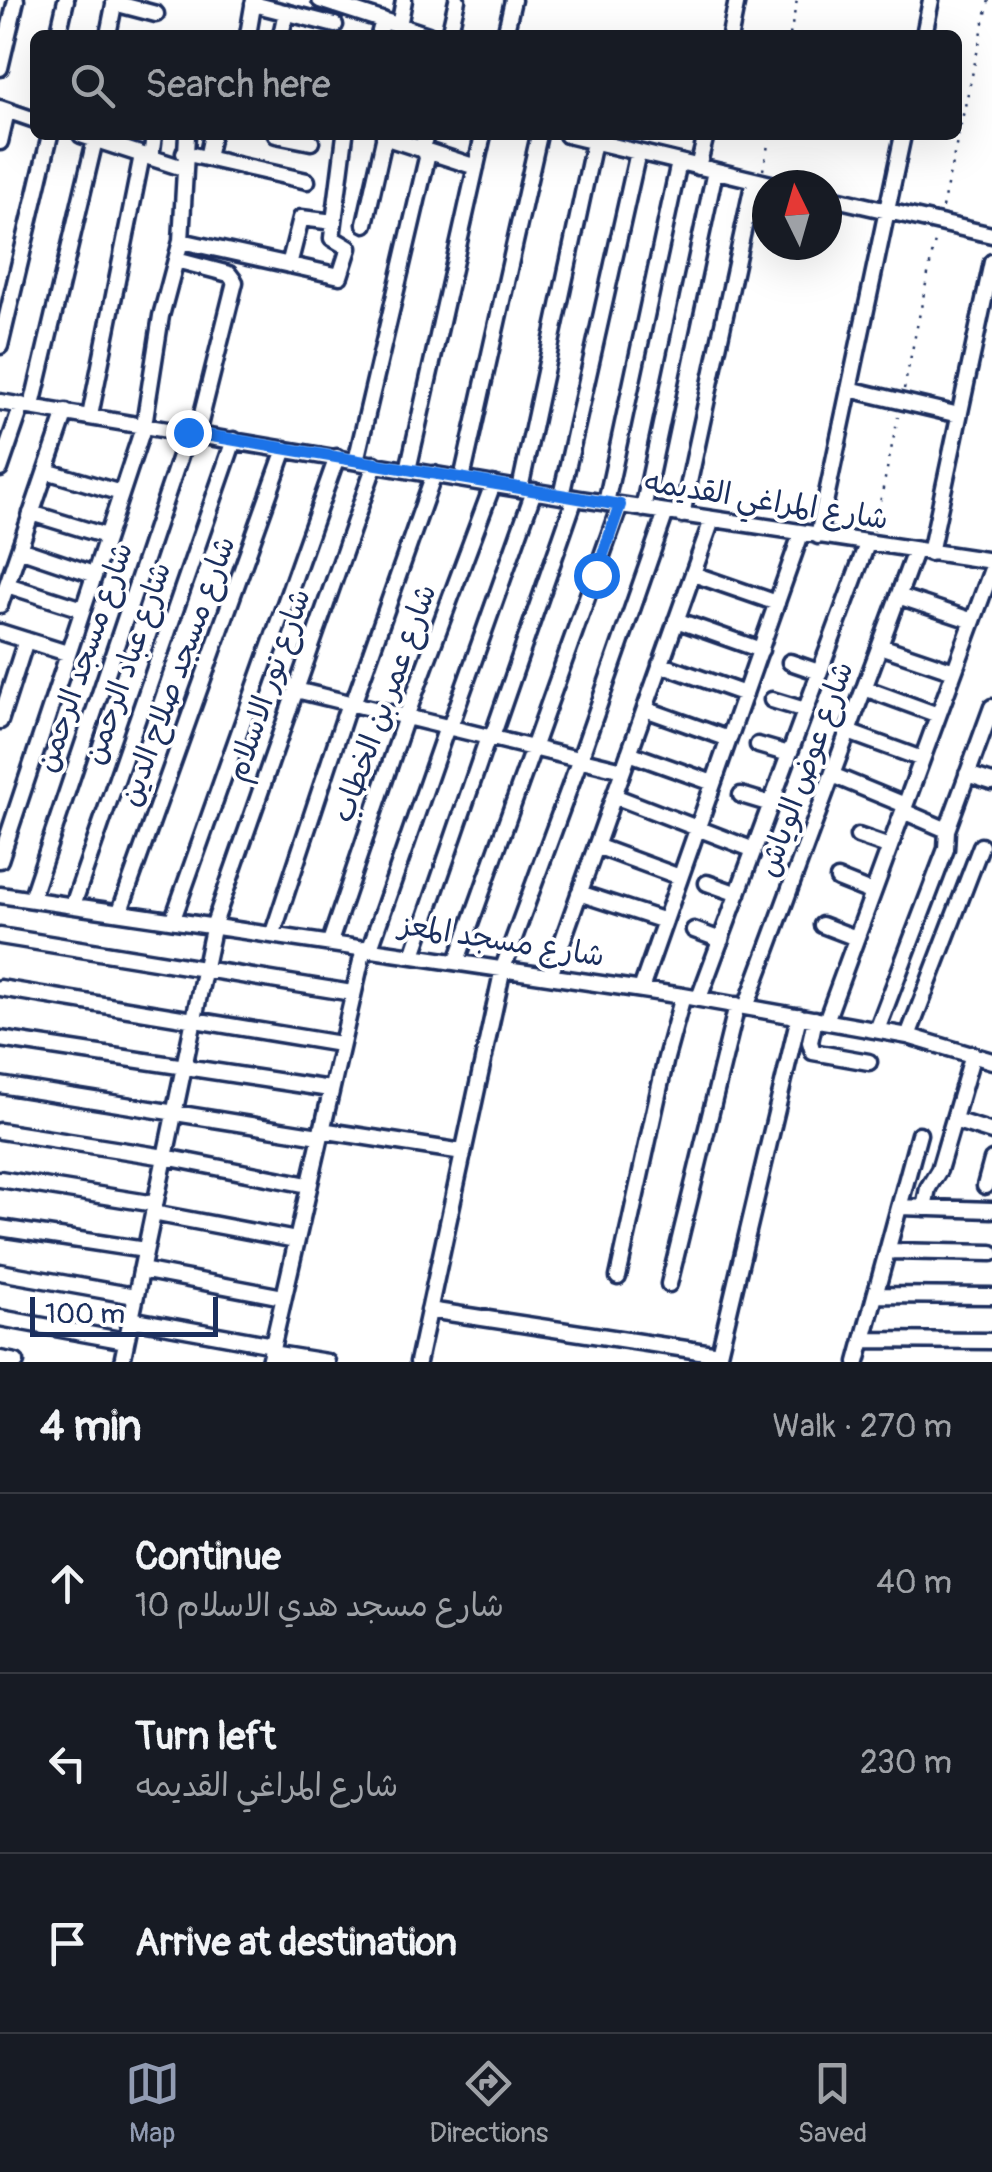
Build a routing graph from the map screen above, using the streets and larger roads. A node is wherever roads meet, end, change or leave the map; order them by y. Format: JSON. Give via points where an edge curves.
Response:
{"nodes":[{"id":1,"x":16,"y":0,"type":"edge"},
{"id":2,"x":66,"y":0,"type":"edge"},
{"id":3,"x":320,"y":0,"type":"edge"},
{"id":4,"x":404,"y":0,"type":"edge"},
{"id":5,"x":457,"y":0,"type":"edge"},
{"id":6,"x":513,"y":0,"type":"edge"},
{"id":7,"x":737,"y":0,"type":"edge"},
{"id":8,"x":931,"y":0,"type":"edge"},
{"id":9,"x":114,"y":2,"type":"edge"},
{"id":10,"x":253,"y":2,"type":"edge"},
{"id":11,"x":338,"y":6,"type":"junction"},
{"id":12,"x":286,"y":12,"type":"junction"},
{"id":13,"x":156,"y":14,"type":"dead end"},
{"id":14,"x":381,"y":28,"type":"edge"},
{"id":15,"x":59,"y":30,"type":"edge"},
{"id":16,"x":109,"y":30,"type":"edge"},
{"id":17,"x":249,"y":30,"type":"edge"},
{"id":18,"x":281,"y":30,"type":"edge"},
{"id":19,"x":334,"y":30,"type":"edge"},
{"id":20,"x":405,"y":30,"type":"edge"},
{"id":21,"x":450,"y":30,"type":"edge"},
{"id":22,"x":507,"y":30,"type":"edge"},
{"id":23,"x":731,"y":30,"type":"edge"},
{"id":24,"x":925,"y":30,"type":"edge"},
{"id":25,"x":0,"y":68,"type":"edge"},
{"id":26,"x":4,"y":110,"type":"edge"},
{"id":27,"x":30,"y":118,"type":"edge"},
{"id":28,"x":49,"y":140,"type":"edge"},
{"id":29,"x":87,"y":140,"type":"edge"},
{"id":30,"x":97,"y":140,"type":"edge"},
{"id":31,"x":152,"y":140,"type":"edge"},
{"id":32,"x":186,"y":140,"type":"edge"},
{"id":33,"x":211,"y":140,"type":"edge"},
{"id":34,"x":301,"y":140,"type":"edge"},
{"id":35,"x":344,"y":140,"type":"edge"},
{"id":36,"x":383,"y":140,"type":"edge"},
{"id":37,"x":482,"y":140,"type":"edge"},
{"id":38,"x":538,"y":140,"type":"edge"},
{"id":39,"x":586,"y":140,"type":"edge"},
{"id":40,"x":705,"y":140,"type":"edge"},
{"id":41,"x":903,"y":140,"type":"edge"},
{"id":42,"x":0,"y":142,"type":"edge"},
{"id":43,"x":311,"y":142,"type":"dead end"},
{"id":44,"x":594,"y":142,"type":"junction"},
{"id":45,"x":426,"y":143,"type":"edge"},
{"id":46,"x":638,"y":152,"type":"junction"},
{"id":47,"x":146,"y":157,"type":"junction"},
{"id":48,"x":207,"y":158,"type":"junction"},
{"id":49,"x":184,"y":161,"type":"junction"},
{"id":50,"x":679,"y":162,"type":"junction"},
{"id":51,"x":476,"y":167,"type":"junction"},
{"id":52,"x":698,"y":167,"type":"junction"},
{"id":53,"x":715,"y":171,"type":"junction"},
{"id":54,"x":752,"y":179,"type":"edge"},
{"id":55,"x":307,"y":181,"type":"dead end"},
{"id":56,"x":842,"y":200,"type":"edge"},
{"id":57,"x":888,"y":211,"type":"junction"},
{"id":58,"x":334,"y":222,"type":"junction"},
{"id":59,"x":365,"y":224,"type":"dead end"},
{"id":60,"x":752,"y":227,"type":"edge"},
{"id":61,"x":992,"y":235,"type":"edge"},
{"id":62,"x":180,"y":240,"type":"junction"},
{"id":63,"x":176,"y":260,"type":"junction"},
{"id":64,"x":992,"y":262,"type":"edge"},
{"id":65,"x":289,"y":265,"type":"junction"},
{"id":66,"x":0,"y":346,"type":"edge"},
{"id":67,"x":850,"y":389,"type":"junction"},
{"id":68,"x":0,"y":402,"type":"edge"},
{"id":69,"x":27,"y":405,"type":"junction"},
{"id":70,"x":66,"y":412,"type":"junction"},
{"id":71,"x":959,"y":415,"type":"junction"},
{"id":72,"x":90,"y":416,"type":"junction"},
{"id":73,"x":144,"y":425,"type":"junction"},
{"id":74,"x":193,"y":433,"type":"junction"},
{"id":75,"x":234,"y":440,"type":"junction"},
{"id":76,"x":285,"y":449,"type":"junction"},
{"id":77,"x":337,"y":458,"type":"junction"},
{"id":78,"x":356,"y":461,"type":"junction"},
{"id":79,"x":375,"y":464,"type":"junction"},
{"id":80,"x":0,"y":469,"type":"edge"},
{"id":81,"x":408,"y":470,"type":"junction"},
{"id":82,"x":46,"y":471,"type":"junction"},
{"id":83,"x":434,"y":474,"type":"junction"},
{"id":84,"x":462,"y":479,"type":"junction"},
{"id":85,"x":493,"y":484,"type":"junction"},
{"id":86,"x":527,"y":490,"type":"junction"},
{"id":87,"x":121,"y":494,"type":"junction"},
{"id":88,"x":568,"y":497,"type":"junction"},
{"id":89,"x":613,"y":504,"type":"junction"},
{"id":90,"x":643,"y":509,"type":"junction"},
{"id":91,"x":666,"y":512,"type":"junction"},
{"id":92,"x":32,"y":513,"type":"junction"},
{"id":93,"x":682,"y":515,"type":"junction"},
{"id":94,"x":712,"y":520,"type":"junction"},
{"id":95,"x":802,"y":534,"type":"junction"},
{"id":96,"x":106,"y":536,"type":"junction"},
{"id":97,"x":818,"y":536,"type":"junction"},
{"id":98,"x":869,"y":544,"type":"junction"},
{"id":99,"x":19,"y":549,"type":"junction"},
{"id":100,"x":923,"y":552,"type":"junction"},
{"id":101,"x":992,"y":561,"type":"edge"},
{"id":102,"x":992,"y":569,"type":"edge"},
{"id":103,"x":94,"y":574,"type":"junction"},
{"id":104,"x":693,"y":574,"type":"junction"},
{"id":105,"x":7,"y":585,"type":"junction"},
{"id":106,"x":898,"y":596,"type":"junction"},
{"id":107,"x":777,"y":603,"type":"junction"},
{"id":108,"x":0,"y":605,"type":"edge"},
{"id":109,"x":82,"y":609,"type":"junction"},
{"id":110,"x":676,"y":620,"type":"junction"},
{"id":111,"x":973,"y":622,"type":"junction"},
{"id":112,"x":0,"y":632,"type":"edge"},
{"id":113,"x":26,"y":640,"type":"junction"},
{"id":114,"x":880,"y":646,"type":"junction"},
{"id":115,"x":760,"y":650,"type":"junction"},
{"id":116,"x":67,"y":652,"type":"junction"},
{"id":117,"x":790,"y":662,"type":"dead end"},
{"id":118,"x":660,"y":664,"type":"junction"},
{"id":119,"x":954,"y":671,"type":"junction"},
{"id":120,"x":819,"y":672,"type":"junction"},
{"id":121,"x":864,"y":688,"type":"junction"},
{"id":122,"x":296,"y":690,"type":"junction"},
{"id":123,"x":745,"y":694,"type":"junction"},
{"id":124,"x":772,"y":700,"type":"dead end"},
{"id":125,"x":351,"y":703,"type":"junction"},
{"id":126,"x":992,"y":707,"type":"edge"},
{"id":127,"x":645,"y":709,"type":"junction"},
{"id":128,"x":805,"y":710,"type":"junction"},
{"id":129,"x":938,"y":714,"type":"junction"},
{"id":130,"x":406,"y":717,"type":"junction"},
{"id":131,"x":0,"y":721,"type":"edge"},
{"id":132,"x":989,"y":725,"type":"edge"},
{"id":133,"x":448,"y":727,"type":"junction"},
{"id":134,"x":848,"y":732,"type":"junction"},
{"id":135,"x":490,"y":737,"type":"junction"},
{"id":136,"x":729,"y":739,"type":"junction"},
{"id":137,"x":758,"y":744,"type":"dead end"},
{"id":138,"x":535,"y":748,"type":"junction"},
{"id":139,"x":629,"y":753,"type":"junction"},
{"id":140,"x":789,"y":754,"type":"junction"},
{"id":141,"x":922,"y":759,"type":"junction"},
{"id":142,"x":580,"y":760,"type":"junction"},
{"id":143,"x":623,"y":770,"type":"junction"},
{"id":144,"x":968,"y":774,"type":"junction"},
{"id":145,"x":832,"y":775,"type":"junction"},
{"id":146,"x":992,"y":782,"type":"edge"},
{"id":147,"x":714,"y":784,"type":"junction"},
{"id":148,"x":740,"y":795,"type":"dead end"},
{"id":149,"x":614,"y":796,"type":"junction"},
{"id":150,"x":770,"y":804,"type":"junction"},
{"id":151,"x":904,"y":808,"type":"junction"},
{"id":152,"x":698,"y":828,"type":"junction"},
{"id":153,"x":946,"y":830,"type":"junction"},
{"id":154,"x":858,"y":836,"type":"dead end"},
{"id":155,"x":596,"y":846,"type":"junction"},
{"id":156,"x":981,"y":846,"type":"dead end"},
{"id":157,"x":890,"y":847,"type":"junction"},
{"id":158,"x":754,"y":850,"type":"junction"},
{"id":159,"x":0,"y":860,"type":"edge"},
{"id":160,"x":680,"y":877,"type":"junction"},
{"id":161,"x":838,"y":879,"type":"dead end"},
{"id":162,"x":706,"y":883,"type":"dead end"},
{"id":163,"x":579,"y":893,"type":"junction"},
{"id":164,"x":738,"y":894,"type":"junction"},
{"id":165,"x":873,"y":894,"type":"junction"},
{"id":166,"x":0,"y":895,"type":"edge"},
{"id":167,"x":32,"y":899,"type":"junction"},
{"id":168,"x":73,"y":905,"type":"junction"},
{"id":169,"x":120,"y":911,"type":"junction"},
{"id":170,"x":173,"y":919,"type":"junction"},
{"id":171,"x":665,"y":920,"type":"junction"},
{"id":172,"x":214,"y":924,"type":"junction"},
{"id":173,"x":822,"y":925,"type":"dead end"},
{"id":174,"x":694,"y":930,"type":"dead end"},
{"id":175,"x":273,"y":933,"type":"junction"},
{"id":176,"x":0,"y":936,"type":"edge"},
{"id":177,"x":856,"y":938,"type":"junction"},
{"id":178,"x":720,"y":940,"type":"junction"},
{"id":179,"x":330,"y":942,"type":"junction"},
{"id":180,"x":367,"y":948,"type":"junction"},
{"id":181,"x":413,"y":954,"type":"junction"},
{"id":182,"x":457,"y":962,"type":"junction"},
{"id":183,"x":204,"y":968,"type":"junction"},
{"id":184,"x":502,"y":968,"type":"junction"},
{"id":185,"x":550,"y":976,"type":"junction"},
{"id":186,"x":0,"y":988,"type":"edge"},
{"id":187,"x":641,"y":989,"type":"junction"},
{"id":188,"x":352,"y":993,"type":"junction"},
{"id":189,"x":691,"y":997,"type":"junction"},
{"id":190,"x":741,"y":1006,"type":"junction"},
{"id":191,"x":800,"y":1016,"type":"junction"},
{"id":192,"x":193,"y":1020,"type":"junction"},
{"id":193,"x":821,"y":1020,"type":"junction"},
{"id":194,"x":877,"y":1030,"type":"junction"},
{"id":195,"x":908,"y":1036,"type":"junction"},
{"id":196,"x":0,"y":1038,"type":"edge"},
{"id":197,"x":340,"y":1044,"type":"junction"},
{"id":198,"x":973,"y":1054,"type":"junction"},
{"id":199,"x":992,"y":1060,"type":"edge"},
{"id":200,"x":869,"y":1062,"type":"dead end"},
{"id":201,"x":184,"y":1066,"type":"junction"},
{"id":202,"x":0,"y":1086,"type":"edge"},
{"id":203,"x":330,"y":1089,"type":"junction"},
{"id":204,"x":174,"y":1111,"type":"junction"},
{"id":205,"x":954,"y":1120,"type":"junction"},
{"id":206,"x":0,"y":1132,"type":"edge"},
{"id":207,"x":992,"y":1132,"type":"edge"},
{"id":208,"x":320,"y":1133,"type":"junction"},
{"id":209,"x":919,"y":1134,"type":"dead end"},
{"id":210,"x":463,"y":1152,"type":"junction"},
{"id":211,"x":164,"y":1158,"type":"junction"},
{"id":212,"x":992,"y":1160,"type":"edge"},
{"id":213,"x":0,"y":1179,"type":"edge"},
{"id":214,"x":308,"y":1185,"type":"junction"},
{"id":215,"x":985,"y":1186,"type":"dead end"},
{"id":216,"x":900,"y":1207,"type":"junction"},
{"id":217,"x":924,"y":1208,"type":"junction"},
{"id":218,"x":154,"y":1209,"type":"junction"},
{"id":219,"x":992,"y":1210,"type":"edge"},
{"id":220,"x":0,"y":1228,"type":"edge"},
{"id":221,"x":296,"y":1240,"type":"junction"},
{"id":222,"x":145,"y":1250,"type":"junction"},
{"id":223,"x":888,"y":1251,"type":"junction"},
{"id":224,"x":992,"y":1253,"type":"edge"},
{"id":225,"x":141,"y":1270,"type":"junction"},
{"id":226,"x":0,"y":1272,"type":"edge"},
{"id":227,"x":618,"y":1276,"type":"dead end"},
{"id":228,"x":669,"y":1284,"type":"dead end"},
{"id":229,"x":135,"y":1296,"type":"junction"},
{"id":230,"x":875,"y":1296,"type":"junction"},
{"id":231,"x":992,"y":1296,"type":"edge"},
{"id":232,"x":284,"y":1297,"type":"junction"},
{"id":233,"x":429,"y":1310,"type":"junction"},
{"id":234,"x":0,"y":1318,"type":"edge"},
{"id":235,"x":130,"y":1320,"type":"junction"},
{"id":236,"x":863,"y":1340,"type":"junction"},
{"id":237,"x":126,"y":1341,"type":"junction"},
{"id":238,"x":992,"y":1341,"type":"edge"},
{"id":239,"x":271,"y":1353,"type":"edge"},
{"id":240,"x":718,"y":1358,"type":"edge"},
{"id":241,"x":0,"y":1359,"type":"edge"},
{"id":242,"x":16,"y":1362,"type":"edge"},
{"id":243,"x":122,"y":1362,"type":"edge"},
{"id":244,"x":328,"y":1362,"type":"edge"},
{"id":245,"x":418,"y":1362,"type":"edge"},
{"id":246,"x":857,"y":1362,"type":"edge"}],
"edges":[{"from":1,"to":25,"type":"street"},
{"from":2,"to":15,"type":"street"},
{"from":3,"to":11,"type":"street"},
{"from":4,"to":20,"type":"street"},
{"from":5,"to":21,"type":"street"},
{"from":6,"to":22,"type":"street"},
{"from":7,"to":23,"type":"street"},
{"from":8,"to":24,"type":"street"},
{"from":9,"to":13,"type":"street"},
{"from":9,"to":16,"type":"street"},
{"from":10,"to":12,"type":"street"},
{"from":10,"to":17,"type":"street"},
{"from":11,"to":14,"type":"street"},
{"from":11,"to":19,"type":"street"},
{"from":12,"to":18,"type":"street"},
{"from":12,"to":19,"type":"street"},
{"from":14,"to":20,"type":"street"},
{"from":26,"to":27,"type":"street"},
{"from":26,"to":42,"type":"street"},
{"from":28,"to":66,"type":"street"},
{"from":29,"to":69,"type":"street"},
{"from":30,"to":47,"type":"street"},
{"from":31,"to":47,"type":"street"},
{"from":32,"to":49,"type":"street"},
{"from":33,"to":48,"type":"street"},
{"from":34,"to":43,"type":"street"},
{"from":35,"to":58,"type":"street"},
{"from":36,"to":59,"type":"street"},
{"from":37,"to":51,"type":"street"},
{"from":38,"to":84,"type":"street"},
{"from":39,"to":44,"type":"street"},
{"from":40,"to":52,"type":"street"},
{"from":41,"to":57,"type":"street"},
{"from":44,"to":46,"type":"street"},
{"from":44,"to":86,"type":"street"},
{"from":45,"to":51,"type":"street"},
{"from":45,"to":78,"type":"street","via":[[428,158]]},
{"from":46,"to":50,"type":"street"},
{"from":46,"to":88,"type":"street"},
{"from":47,"to":49,"type":"street"},
{"from":47,"to":72,"type":"street"},
{"from":48,"to":49,"type":"street"},
{"from":48,"to":55,"type":"street"},
{"from":49,"to":62,"type":"street"},
{"from":50,"to":52,"type":"street"},
{"from":50,"to":89,"type":"street"},
{"from":51,"to":81,"type":"street"},
{"from":52,"to":53,"type":"street"},
{"from":53,"to":54,"type":"street"},
{"from":53,"to":90,"type":"street"},
{"from":56,"to":57,"type":"street"},
{"from":57,"to":61,"type":"street"},
{"from":57,"to":67,"type":"street"},
{"from":58,"to":65,"type":"street","via":[[300,219]]},
{"from":58,"to":65,"type":"street","via":[[332,240],[349,248],[342,273]]},
{"from":60,"to":93,"type":"street"},
{"from":62,"to":63,"type":"street"},
{"from":62,"to":65,"type":"street"},
{"from":63,"to":73,"type":"street"},
{"from":63,"to":74,"type":"street","name":"شارع مسجد الرحمن","via":[[229,274],[235,282]]},
{"from":64,"to":71,"type":"street","name":"شارع عوض الوياش"},
{"from":67,"to":71,"type":"street"},
{"from":67,"to":97,"type":"street"},
{"from":68,"to":69,"type":"street","name":"شارع المراغي القديمه"},
{"from":69,"to":70,"type":"street","name":"شارع المراغي القديمه"},
{"from":69,"to":80,"type":"street"},
{"from":70,"to":72,"type":"street","name":"شارع المراغي القديمه"},
{"from":70,"to":82,"type":"street"},
{"from":71,"to":100,"type":"street","name":"شارع عوض الوياش"},
{"from":72,"to":73,"type":"street","name":"شارع المراغي القديمه"},
{"from":73,"to":74,"type":"street","name":"شارع المراغي القديمه"},
{"from":73,"to":87,"type":"street"},
{"from":74,"to":75,"type":"street","name":"شارع المراغي القديمه"},
{"from":74,"to":167,"type":"street","name":"شارع مسجد الرحمن"},
{"from":75,"to":76,"type":"street","name":"شارع المراغي القديمه"},
{"from":75,"to":168,"type":"street","name":"شارع عباد الرحمن"},
{"from":76,"to":77,"type":"street","name":"شارع المراغي القديمه"},
{"from":76,"to":169,"type":"street","name":"شارع مسجد صلاح الدين"},
{"from":77,"to":78,"type":"street","name":"شارع المراغي القديمه"},
{"from":77,"to":170,"type":"street"},
{"from":78,"to":79,"type":"street","name":"شارع المراغي القديمه"},
{"from":79,"to":81,"type":"street","name":"شارع المراغي القديمه"},
{"from":79,"to":122,"type":"street","name":"شارع نور الاسلام"},
{"from":81,"to":83,"type":"street","name":"شارع المراغي القديمه"},
{"from":82,"to":87,"type":"street"},
{"from":82,"to":92,"type":"street"},
{"from":83,"to":84,"type":"street","name":"شارع المراغي القديمه"},
{"from":83,"to":125,"type":"street"},
{"from":84,"to":85,"type":"street","name":"شارع المراغي القديمه"},
{"from":85,"to":86,"type":"street","name":"شارع المراغي القديمه"},
{"from":85,"to":130,"type":"street","name":"شارع عمر بن الخطاب"},
{"from":86,"to":88,"type":"street","name":"شارع المراغي القديمه"},
{"from":86,"to":133,"type":"street"},
{"from":87,"to":96,"type":"street"},
{"from":88,"to":89,"type":"street","name":"شارع المراغي القديمه"},
{"from":88,"to":135,"type":"street"},
{"from":89,"to":90,"type":"street","name":"شارع المراغي القديمه"},
{"from":89,"to":138,"type":"street"},
{"from":90,"to":91,"type":"street","name":"شارع المراغي القديمه"},
{"from":91,"to":93,"type":"street","name":"شارع المراغي القديمه"},
{"from":91,"to":142,"type":"street"},
{"from":92,"to":96,"type":"street"},
{"from":92,"to":99,"type":"street"},
{"from":93,"to":94,"type":"street","name":"شارع المراغي القديمه"},
{"from":94,"to":95,"type":"street","name":"شارع المراغي القديمه"},
{"from":94,"to":104,"type":"street"},
{"from":95,"to":97,"type":"street","name":"شارع المراغي القديمه"},
{"from":95,"to":107,"type":"street"},
{"from":96,"to":103,"type":"street"},
{"from":97,"to":98,"type":"street","name":"شارع المراغي القديمه"},
{"from":98,"to":100,"type":"street","name":"شارع المراغي القديمه"},
{"from":98,"to":120,"type":"street"},
{"from":99,"to":103,"type":"street"},
{"from":99,"to":105,"type":"street"},
{"from":100,"to":101,"type":"street","name":"شارع المراغي القديمه"},
{"from":100,"to":106,"type":"street","name":"شارع عوض الوياش"},
{"from":102,"to":111,"type":"street"},
{"from":103,"to":109,"type":"street"},
{"from":104,"to":107,"type":"street"},
{"from":104,"to":110,"type":"street"},
{"from":105,"to":108,"type":"street"},
{"from":105,"to":109,"type":"street"},
{"from":106,"to":111,"type":"street"},
{"from":106,"to":114,"type":"street","name":"شارع عوض الوياش"},
{"from":107,"to":115,"type":"street"},
{"from":109,"to":116,"type":"street"},
{"from":110,"to":115,"type":"street"},
{"from":110,"to":118,"type":"street"},
{"from":111,"to":119,"type":"street"},
{"from":112,"to":113,"type":"street"},
{"from":113,"to":116,"type":"street"},
{"from":113,"to":131,"type":"street"},
{"from":114,"to":119,"type":"street"},
{"from":114,"to":121,"type":"street","name":"شارع عوض الوياش"},
{"from":115,"to":123,"type":"street"},
{"from":116,"to":159,"type":"street"},
{"from":117,"to":120,"type":"street"},
{"from":118,"to":123,"type":"street"},
{"from":118,"to":127,"type":"street"},
{"from":119,"to":129,"type":"street"},
{"from":120,"to":128,"type":"street"},
{"from":121,"to":129,"type":"street"},
{"from":121,"to":134,"type":"street","name":"شارع عوض الوياش"},
{"from":122,"to":125,"type":"street"},
{"from":122,"to":172,"type":"street","name":"شارع نور الاسلام"},
{"from":123,"to":136,"type":"street"},
{"from":124,"to":128,"type":"street"},
{"from":125,"to":130,"type":"street"},
{"from":125,"to":175,"type":"street"},
{"from":126,"to":132,"type":"street"},
{"from":127,"to":136,"type":"street"},
{"from":127,"to":139,"type":"street"},
{"from":128,"to":140,"type":"street"},
{"from":129,"to":141,"type":"street"},
{"from":130,"to":133,"type":"street"},
{"from":130,"to":179,"type":"street","name":"شارع عمر بن الخطاب"},
{"from":132,"to":144,"type":"street"},
{"from":133,"to":135,"type":"street"},
{"from":133,"to":180,"type":"street"},
{"from":134,"to":141,"type":"street"},
{"from":134,"to":145,"type":"street","name":"شارع عوض الوياش"},
{"from":135,"to":138,"type":"street"},
{"from":135,"to":181,"type":"street"},
{"from":136,"to":147,"type":"street"},
{"from":137,"to":140,"type":"street"},
{"from":138,"to":142,"type":"street"},
{"from":138,"to":182,"type":"street"},
{"from":139,"to":143,"type":"street"},
{"from":139,"to":147,"type":"street"},
{"from":140,"to":150,"type":"street"},
{"from":141,"to":151,"type":"street"},
{"from":142,"to":143,"type":"street"},
{"from":142,"to":184,"type":"street"},
{"from":143,"to":149,"type":"street"},
{"from":144,"to":146,"type":"street"},
{"from":144,"to":153,"type":"street"},
{"from":145,"to":151,"type":"street"},
{"from":145,"to":190,"type":"street","name":"شارع عوض الوياش"},
{"from":147,"to":152,"type":"street"},
{"from":148,"to":150,"type":"street"},
{"from":149,"to":152,"type":"street"},
{"from":149,"to":155,"type":"street"},
{"from":150,"to":158,"type":"street"},
{"from":151,"to":153,"type":"street"},
{"from":151,"to":157,"type":"street"},
{"from":152,"to":158,"type":"street"},
{"from":152,"to":160,"type":"street"},
{"from":153,"to":194,"type":"street","via":[[946,849]]},
{"from":154,"to":157,"type":"street"},
{"from":155,"to":160,"type":"street"},
{"from":155,"to":163,"type":"street"},
{"from":156,"to":195,"type":"street"},
{"from":157,"to":165,"type":"street"},
{"from":158,"to":164,"type":"street"},
{"from":160,"to":171,"type":"street"},
{"from":161,"to":165,"type":"street"},
{"from":162,"to":164,"type":"street"},
{"from":163,"to":171,"type":"street"},
{"from":163,"to":185,"type":"street"},
{"from":164,"to":178,"type":"street"},
{"from":165,"to":177,"type":"street"},
{"from":166,"to":167,"type":"street","name":"شارع مسجد المعز"},
{"from":167,"to":168,"type":"street","name":"شارع مسجد المعز"},
{"from":168,"to":169,"type":"street","name":"شارع مسجد المعز"},
{"from":169,"to":170,"type":"street","name":"شارع مسجد المعز"},
{"from":170,"to":172,"type":"street","name":"شارع مسجد المعز"},
{"from":171,"to":187,"type":"street"},
{"from":172,"to":175,"type":"street","name":"شارع مسجد المعز"},
{"from":172,"to":183,"type":"street","name":"شارع نور الاسلام"},
{"from":173,"to":177,"type":"street"},
{"from":174,"to":178,"type":"street"},
{"from":175,"to":179,"type":"street","name":"شارع مسجد المعز"},
{"from":176,"to":183,"type":"street"},
{"from":177,"to":193,"type":"street"},
{"from":178,"to":189,"type":"street"},
{"from":179,"to":180,"type":"street","name":"شارع مسجد المعز"},
{"from":180,"to":181,"type":"street","name":"شارع مسجد المعز"},
{"from":180,"to":188,"type":"street"},
{"from":181,"to":182,"type":"street","name":"شارع مسجد المعز"},
{"from":182,"to":184,"type":"street","name":"شارع مسجد المعز"},
{"from":183,"to":188,"type":"street"},
{"from":183,"to":192,"type":"street","name":"شارع نور الاسلام"},
{"from":184,"to":185,"type":"street","name":"شارع مسجد المعز"},
{"from":184,"to":210,"type":"street"},
{"from":185,"to":187,"type":"street","name":"شارع مسجد المعز"},
{"from":186,"to":192,"type":"street"},
{"from":187,"to":189,"type":"street","name":"شارع مسجد المعز"},
{"from":188,"to":197,"type":"street"},
{"from":189,"to":190,"type":"street","name":"شارع مسجد المعز"},
{"from":189,"to":227,"type":"street","via":[[666,1058]]},
{"from":190,"to":191,"type":"street","name":"شارع مسجد المعز"},
{"from":190,"to":228,"type":"street","name":"شارع عوض الوياش"},
{"from":191,"to":193,"type":"street","name":"شارع مسجد المعز"},
{"from":191,"to":240,"type":"street"},
{"from":192,"to":197,"type":"street"},
{"from":192,"to":201,"type":"street","name":"شارع نور الاسلام"},
{"from":193,"to":194,"type":"street","name":"شارع مسجد المعز"},
{"from":193,"to":200,"type":"street","via":[[810,1042],[813,1052]]},
{"from":194,"to":195,"type":"street","name":"شارع مسجد المعز"},
{"from":195,"to":198,"type":"street","name":"شارع مسجد المعز"},
{"from":196,"to":201,"type":"street"},
{"from":197,"to":203,"type":"street"},
{"from":198,"to":199,"type":"street","name":"شارع مسجد المعز"},
{"from":198,"to":205,"type":"street"},
{"from":201,"to":203,"type":"street"},
{"from":201,"to":204,"type":"street","name":"شارع نور الاسلام"},
{"from":202,"to":204,"type":"street"},
{"from":203,"to":208,"type":"street"},
{"from":204,"to":208,"type":"street"},
{"from":204,"to":211,"type":"street","name":"شارع نور الاسلام"},
{"from":205,"to":207,"type":"street"},
{"from":205,"to":217,"type":"street"},
{"from":206,"to":211,"type":"street"},
{"from":208,"to":210,"type":"street"},
{"from":208,"to":214,"type":"street"},
{"from":209,"to":216,"type":"street"},
{"from":210,"to":233,"type":"street"},
{"from":211,"to":214,"type":"street"},
{"from":211,"to":218,"type":"street","name":"شارع نور الاسلام"},
{"from":212,"to":215,"type":"street"},
{"from":213,"to":218,"type":"street"},
{"from":214,"to":221,"type":"street"},
{"from":216,"to":217,"type":"street"},
{"from":216,"to":223,"type":"street"},
{"from":217,"to":219,"type":"street"},
{"from":218,"to":221,"type":"street"},
{"from":218,"to":222,"type":"street","name":"شارع نور الاسلام"},
{"from":220,"to":222,"type":"street"},
{"from":221,"to":232,"type":"street"},
{"from":222,"to":225,"type":"street","name":"شارع نور الاسلام"},
{"from":223,"to":224,"type":"street"},
{"from":223,"to":230,"type":"street"},
{"from":225,"to":229,"type":"street","name":"شارع نور الاسلام"},
{"from":225,"to":232,"type":"street"},
{"from":226,"to":229,"type":"street"},
{"from":229,"to":235,"type":"street","name":"شارع نور الاسلام"},
{"from":230,"to":231,"type":"street"},
{"from":230,"to":236,"type":"street"},
{"from":232,"to":239,"type":"street"},
{"from":233,"to":240,"type":"street"},
{"from":233,"to":245,"type":"street"},
{"from":234,"to":237,"type":"street"},
{"from":235,"to":237,"type":"street","name":"شارع نور الاسلام"},
{"from":235,"to":239,"type":"street"},
{"from":236,"to":238,"type":"street"},
{"from":236,"to":246,"type":"street"},
{"from":237,"to":243,"type":"street","name":"شارع نور الاسلام"},
{"from":239,"to":244,"type":"street"},
{"from":241,"to":242,"type":"street"}]}
